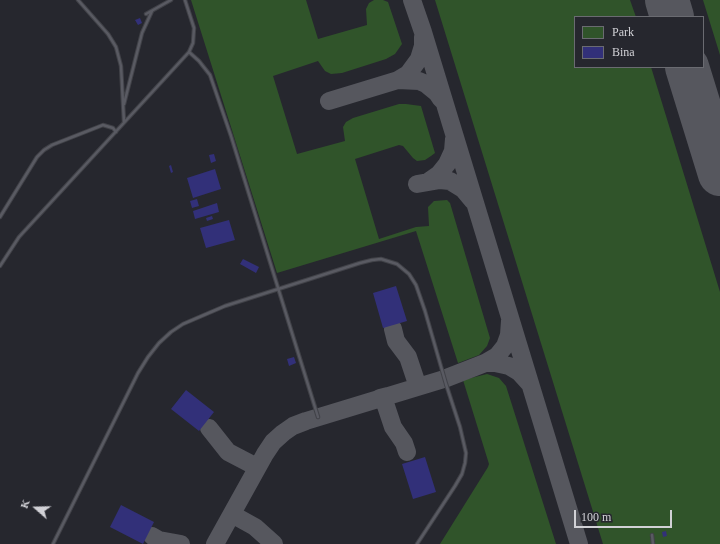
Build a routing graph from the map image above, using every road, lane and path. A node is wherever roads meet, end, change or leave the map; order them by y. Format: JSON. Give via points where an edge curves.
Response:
{"nodes":[{"id":1,"x":78,"y":0,"type":"edge"},
{"id":2,"x":171,"y":0,"type":"edge"},
{"id":3,"x":186,"y":0,"type":"edge"},
{"id":4,"x":152,"y":11,"type":"junction"},
{"id":5,"x":146,"y":14,"type":"dead end"},
{"id":6,"x":189,"y":52,"type":"junction"},
{"id":7,"x":123,"y":107,"type":"junction"},
{"id":8,"x":124,"y":123,"type":"junction"},
{"id":9,"x":116,"y":132,"type":"junction"},
{"id":10,"x":0,"y":217,"type":"edge"},
{"id":11,"x":0,"y":266,"type":"edge"},
{"id":12,"x":278,"y":289,"type":"junction"},
{"id":13,"x":318,"y":417,"type":"dead end"},
{"id":14,"x":652,"y":535,"type":"dead end"},
{"id":15,"x":53,"y":544,"type":"edge"},
{"id":16,"x":417,"y":544,"type":"edge"},
{"id":17,"x":653,"y":544,"type":"edge"}],
"edges":[{"from":1,"to":7,"type":"lane","via":[[116,47],[121,66]]},
{"from":2,"to":4,"type":"lane"},
{"from":3,"to":6,"type":"lane","via":[[194,28]]},
{"from":4,"to":5,"type":"lane"},
{"from":4,"to":7,"type":"lane","via":[[142,33]]},
{"from":6,"to":8,"type":"lane"},
{"from":6,"to":12,"type":"lane","via":[[210,75]]},
{"from":7,"to":8,"type":"lane"},
{"from":8,"to":9,"type":"lane"},
{"from":9,"to":10,"type":"lane","via":[[113,128],[103,125],[44,150]]},
{"from":9,"to":11,"type":"lane","via":[[19,237]]},
{"from":12,"to":13,"type":"lane"},
{"from":12,"to":15,"type":"lane","via":[[225,306],[182,324],[159,343],[138,372]]},
{"from":12,"to":16,"type":"lane","via":[[360,263],[381,259],[397,264],[416,284],[466,453],[464,469],[455,486]]},
{"from":14,"to":17,"type":"lane"}]}
